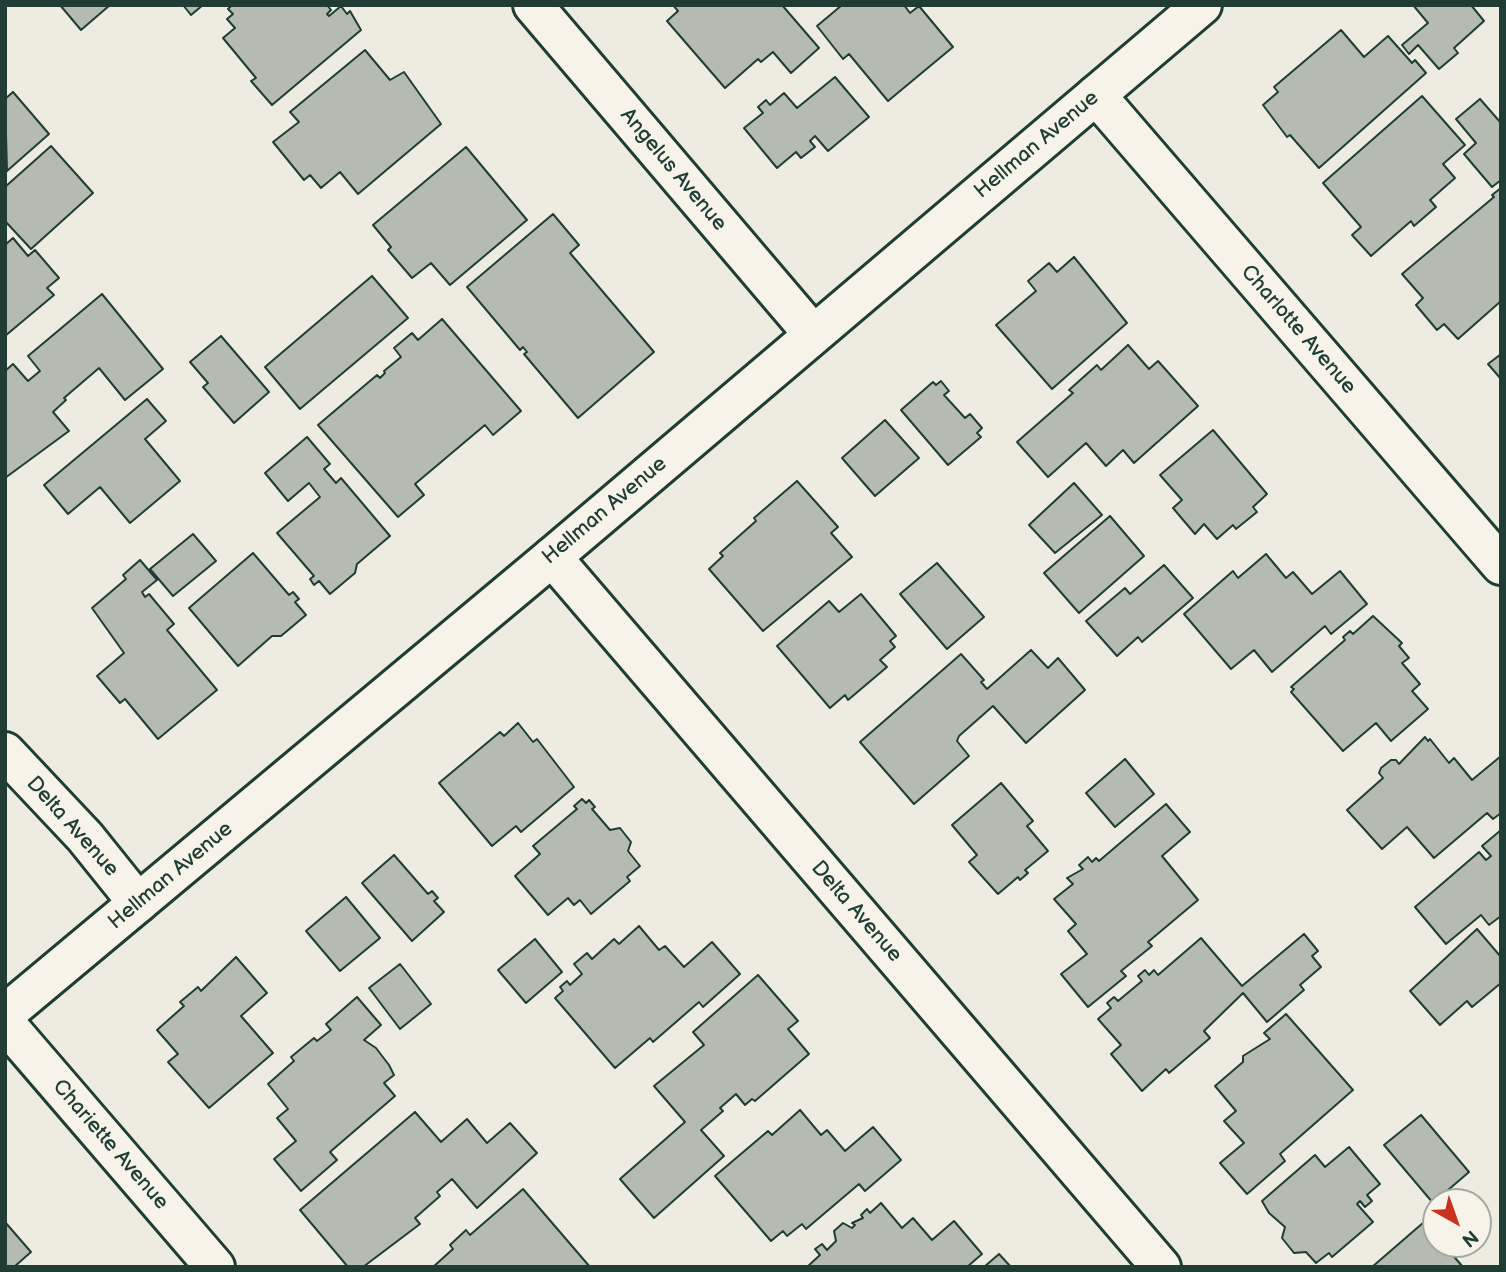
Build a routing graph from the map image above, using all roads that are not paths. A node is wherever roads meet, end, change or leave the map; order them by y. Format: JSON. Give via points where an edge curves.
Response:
{"nodes":[{"id":1,"x":533,"y":5,"type":"edge"},
{"id":2,"x":1202,"y":5,"type":"edge"},
{"id":3,"x":1096,"y":95,"type":"junction"},
{"id":4,"x":813,"y":334,"type":"junction"},
{"id":5,"x":552,"y":557,"type":"junction"},
{"id":6,"x":1501,"y":565,"type":"edge"},
{"id":7,"x":5,"y":752,"type":"edge"},
{"id":8,"x":138,"y":903,"type":"junction"},
{"id":9,"x":5,"y":1014,"type":"edge"},
{"id":10,"x":5,"y":1023,"type":"edge"},
{"id":11,"x":215,"y":1267,"type":"edge"},
{"id":12,"x":1161,"y":1267,"type":"edge"}],
"edges":[{"from":1,"to":4,"type":"street","name":"Angelus Avenue"},
{"from":2,"to":3,"type":"street","name":"Hellman Avenue"},
{"from":3,"to":4,"type":"street","name":"Hellman Avenue"},
{"from":3,"to":6,"type":"street","name":"Charlotte Avenue"},
{"from":4,"to":5,"type":"street","name":"Hellman Avenue"},
{"from":5,"to":8,"type":"street","name":"Hellman Avenue"},
{"from":5,"to":12,"type":"street","name":"Delta Avenue"},
{"from":7,"to":8,"type":"street","name":"Delta Avenue","via":[[85,837]]},
{"from":8,"to":9,"type":"street","name":"Hellman Avenue"},
{"from":10,"to":11,"type":"street","name":"Chariette Avenue"}]}
